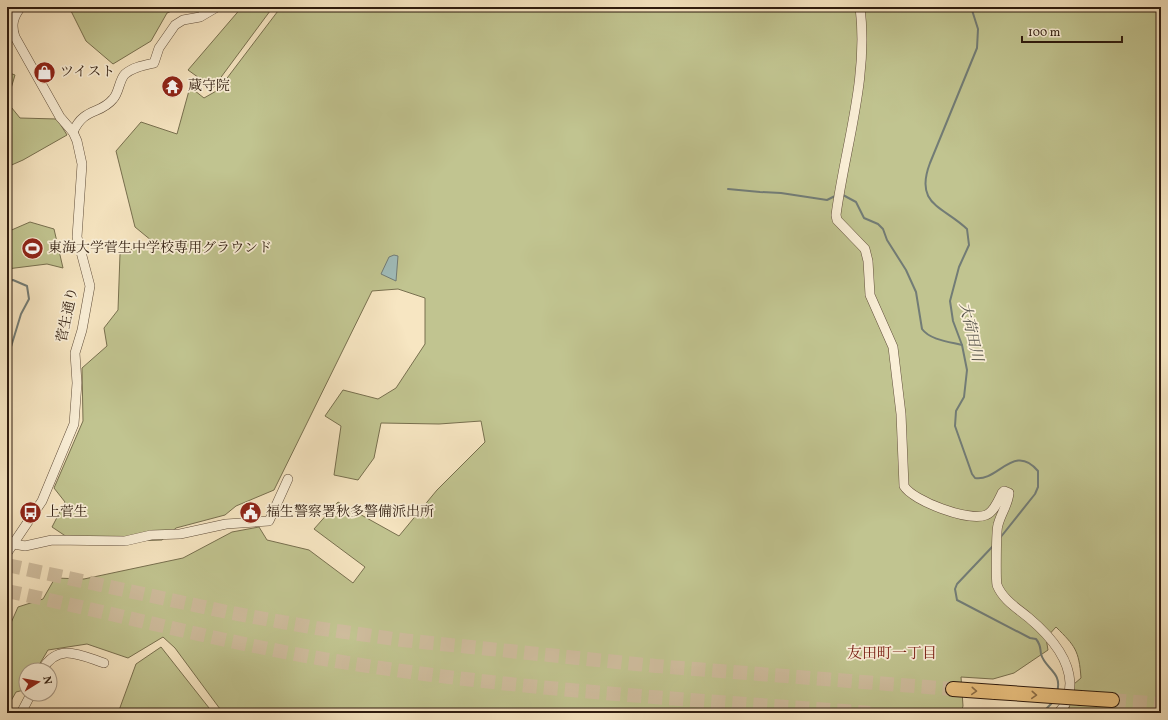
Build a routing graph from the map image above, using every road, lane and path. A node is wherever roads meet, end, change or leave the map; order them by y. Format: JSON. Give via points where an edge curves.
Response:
{"nodes":[{"id":1,"x":21,"y":7,"type":"edge"},
{"id":2,"x":217,"y":7,"type":"edge"},
{"id":3,"x":860,"y":7,"type":"edge"},
{"id":4,"x":73,"y":132,"type":"junction"},
{"id":5,"x":288,"y":479,"type":"dead end"},
{"id":6,"x":14,"y":544,"type":"junction"},
{"id":7,"x":7,"y":553,"type":"edge"},
{"id":8,"x":47,"y":662,"type":"edge"},
{"id":9,"x":104,"y":663,"type":"dead end"},
{"id":10,"x":953,"y":689,"type":"tunnel mouth"},
{"id":11,"x":1112,"y":700,"type":"tunnel mouth"},
{"id":12,"x":27,"y":702,"type":"edge"},
{"id":13,"x":21,"y":713,"type":"edge"},
{"id":14,"x":1058,"y":713,"type":"edge"}],
"edges":[{"from":1,"to":4,"type":"street","name":"菅生通り","via":[[15,15],[12,28],[60,117]]},
{"from":2,"to":4,"type":"street","via":[[200,17],[183,20],[174,25],[159,48],[154,63],[141,65],[125,74],[113,100],[84,116]]},
{"from":3,"to":14,"type":"street","via":[[862,40],[859,79],[836,215],[837,220],[865,249],[870,295],[893,347],[901,414],[903,481],[910,494],[953,513],[971,517],[989,514],[1002,493],[1009,493],[997,531],[996,579],[1001,593],[1053,642],[1067,669],[1070,685],[1068,697]]},
{"from":4,"to":6,"type":"street","name":"菅生通り","via":[[82,164],[77,237],[90,286],[75,353],[77,383],[74,424],[42,501]]},
{"from":5,"to":6,"type":"street","via":[[269,521],[226,524],[180,534],[151,535],[125,541],[52,540],[25,546]]},
{"from":6,"to":7,"type":"street","name":"菅生通り"},
{"from":8,"to":9,"type":"street","via":[[65,653],[76,653]]},
{"from":10,"to":11,"type":"highway","one_way":true,"bridge":true},
{"from":12,"to":13,"type":"street"}]}
